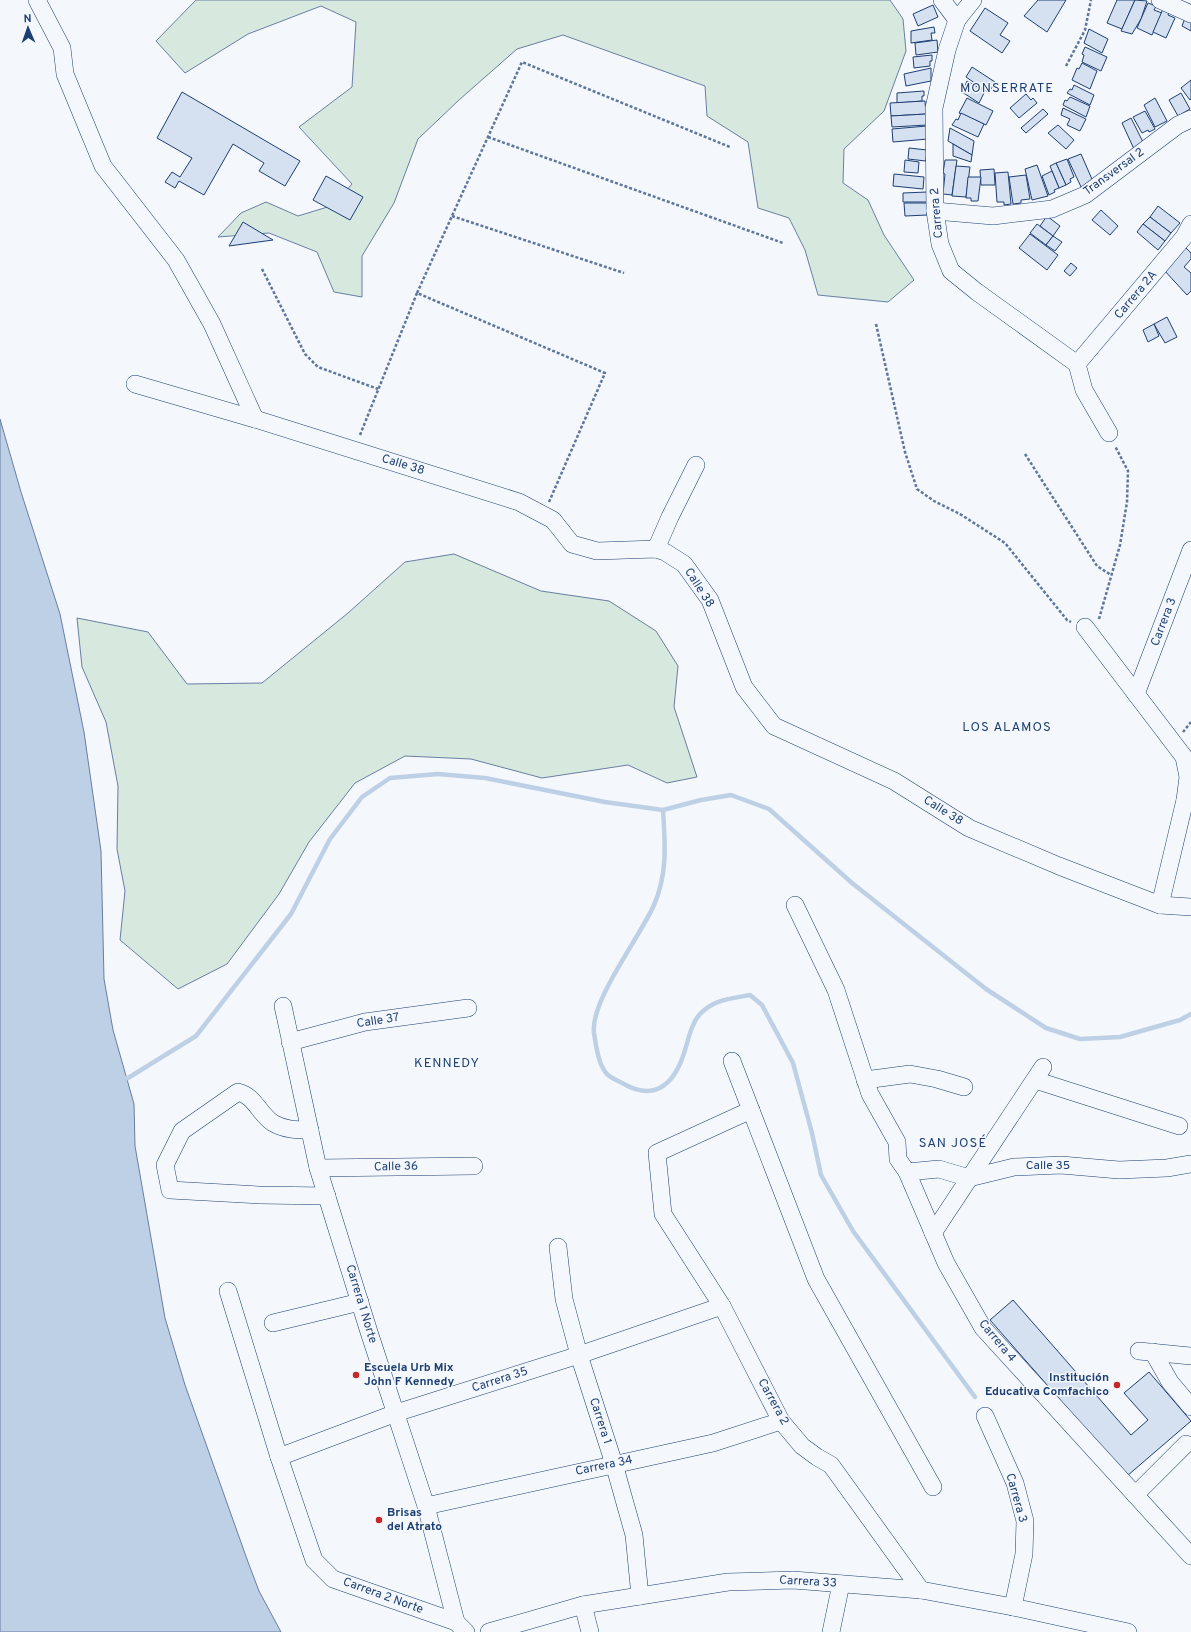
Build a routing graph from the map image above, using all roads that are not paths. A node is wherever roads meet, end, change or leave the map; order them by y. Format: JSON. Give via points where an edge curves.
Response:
{"nodes":[{"id":1,"x":37,"y":0,"type":"edge"},
{"id":2,"x":942,"y":0,"type":"edge"},
{"id":3,"x":973,"y":0,"type":"edge"},
{"id":4,"x":1160,"y":0,"type":"edge"},
{"id":5,"x":1191,"y":14,"type":"edge"},
{"id":6,"x":957,"y":20,"type":"junction"},
{"id":7,"x":1191,"y":119,"type":"edge"},
{"id":8,"x":935,"y":211,"type":"junction"},
{"id":9,"x":1191,"y":224,"type":"edge"},
{"id":10,"x":1077,"y":364,"type":"junction"},
{"id":11,"x":135,"y":384,"type":"dead end"},
{"id":12,"x":255,"y":419,"type":"junction"},
{"id":13,"x":1109,"y":433,"type":"road end"},
{"id":14,"x":696,"y":465,"type":"dead end"},
{"id":15,"x":656,"y":549,"type":"junction"},
{"id":16,"x":1191,"y":550,"type":"edge"},
{"id":17,"x":1085,"y":627,"type":"road end"},
{"id":18,"x":1136,"y":694,"type":"junction"},
{"id":19,"x":1188,"y":800,"type":"edge"},
{"id":20,"x":794,"y":905,"type":"dead end"},
{"id":21,"x":1160,"y":906,"type":"junction"},
{"id":22,"x":1191,"y":908,"type":"edge"},
{"id":23,"x":283,"y":1006,"type":"dead end"},
{"id":24,"x":468,"y":1008,"type":"dead end"},
{"id":25,"x":290,"y":1042,"type":"junction"},
{"id":26,"x":732,"y":1061,"type":"dead end"},
{"id":27,"x":865,"y":1080,"type":"junction"},
{"id":28,"x":964,"y":1087,"type":"dead end"},
{"id":29,"x":751,"y":1110,"type":"junction"},
{"id":30,"x":1179,"y":1126,"type":"dead end"},
{"id":31,"x":310,"y":1130,"type":"junction"},
{"id":32,"x":1191,"y":1164,"type":"edge"},
{"id":33,"x":474,"y":1166,"type":"dead end"},
{"id":34,"x":318,"y":1168,"type":"junction"},
{"id":35,"x":907,"y":1172,"type":"junction"},
{"id":36,"x":969,"y":1178,"type":"junction"},
{"id":37,"x":327,"y":1196,"type":"junction"},
{"id":38,"x":933,"y":1233,"type":"junction"},
{"id":39,"x":558,"y":1247,"type":"dead end"},
{"id":40,"x":228,"y":1292,"type":"dead end"},
{"id":41,"x":360,"y":1302,"type":"junction"},
{"id":42,"x":722,"y":1306,"type":"junction"},
{"id":43,"x":273,"y":1323,"type":"dead end"},
{"id":44,"x":579,"y":1355,"type":"junction"},
{"id":45,"x":1191,"y":1356,"type":"edge"},
{"id":46,"x":1191,"y":1407,"type":"edge"},
{"id":47,"x":396,"y":1414,"type":"junction"},
{"id":48,"x":985,"y":1416,"type":"dead end"},
{"id":49,"x":781,"y":1421,"type":"junction"},
{"id":50,"x":1186,"y":1444,"type":"dead end"},
{"id":51,"x":279,"y":1457,"type":"junction"},
{"id":52,"x":614,"y":1464,"type":"junction"},
{"id":53,"x":933,"y":1487,"type":"dead end"},
{"id":54,"x":1135,"y":1495,"type":"junction"},
{"id":55,"x":426,"y":1506,"type":"junction"},
{"id":56,"x":1191,"y":1556,"type":"edge"},
{"id":57,"x":841,"y":1584,"type":"junction"},
{"id":58,"x":921,"y":1590,"type":"junction"},
{"id":59,"x":640,"y":1596,"type":"junction"},
{"id":60,"x":583,"y":1605,"type":"junction"},
{"id":61,"x":1013,"y":1607,"type":"junction"},
{"id":62,"x":461,"y":1627,"type":"edge"},
{"id":63,"x":489,"y":1632,"type":"edge"},
{"id":64,"x":590,"y":1632,"type":"edge"},
{"id":65,"x":831,"y":1632,"type":"edge"},
{"id":66,"x":1128,"y":1632,"type":"edge"}],
"edges":[{"from":1,"to":12,"type":"street","via":[[62,48],[65,74],[103,166],[176,260],[212,324]]},
{"from":2,"to":6,"type":"street"},
{"from":3,"to":6,"type":"street","name":"Carrera 2"},
{"from":4,"to":5,"type":"street"},
{"from":6,"to":8,"type":"street","name":"Carrera 2","via":[[947,50],[934,108]]},
{"from":7,"to":8,"type":"street","name":"Transversal 2","via":[[1178,125],[1085,195],[1052,209],[993,216]]},
{"from":8,"to":10,"type":"street","name":"Carrera 2","via":[[940,244],[951,271],[976,292]]},
{"from":9,"to":10,"type":"street","name":"Carrera 2A","via":[[1184,237]]},
{"from":10,"to":13,"type":"street","via":[[1084,390]]},
{"from":11,"to":12,"type":"street","name":"Calle 38"},
{"from":12,"to":15,"type":"street","name":"Calle 38","via":[[519,502],[553,520],[572,544],[597,551]]},
{"from":14,"to":15,"type":"street"},
{"from":15,"to":21,"type":"street","name":"Calle 38","via":[[684,564],[710,600],[744,687],[774,726],[894,781],[969,828]]},
{"from":16,"to":18,"type":"street","name":"Carrera 3"},
{"from":17,"to":18,"type":"street"},
{"from":18,"to":19,"type":"street","via":[[1184,757],[1188,777]]},
{"from":19,"to":21,"type":"street"},
{"from":20,"to":27,"type":"street","name":"Carrera 4","via":[[836,990]]},
{"from":21,"to":22,"type":"street","name":"Calle 38"},
{"from":23,"to":25,"type":"street","name":"Carrera 1 Norte"},
{"from":24,"to":25,"type":"street","name":"Calle 37","via":[[365,1022]]},
{"from":25,"to":31,"type":"street","name":"Carrera 1 Norte"},
{"from":26,"to":29,"type":"street"},
{"from":27,"to":28,"type":"street","via":[[910,1074]]},
{"from":27,"to":35,"type":"street","name":"Carrera 4","via":[[880,1115],[897,1142],[898,1159]]},
{"from":29,"to":42,"type":"street","name":"Carrera 2","via":[[657,1153],[663,1214]]},
{"from":29,"to":53,"type":"street","via":[[816,1279]]},
{"from":30,"to":36,"type":"street","via":[[1039,1073]]},
{"from":31,"to":34,"type":"street","name":"Carrera 1 Norte"},
{"from":31,"to":37,"type":"street","via":[[291,1130],[272,1123],[244,1094],[238,1092],[182,1131],[165,1165],[170,1190]]},
{"from":32,"to":36,"type":"street","name":"Calle 35","via":[[1119,1170],[1061,1166],[1014,1167]]},
{"from":33,"to":34,"type":"street","name":"Calle 36"},
{"from":34,"to":37,"type":"street","name":"Carrera 1 Norte"},
{"from":35,"to":36,"type":"street","via":[[939,1169]]},
{"from":35,"to":38,"type":"street","name":"Carrera 4"},
{"from":36,"to":38,"type":"street"},
{"from":37,"to":41,"type":"street","name":"Carrera 1 Norte"},
{"from":38,"to":54,"type":"street","name":"Carrera 4","via":[[946,1263],[983,1328]]},
{"from":39,"to":44,"type":"street","name":"Carrera 1","via":[[564,1299]]},
{"from":40,"to":51,"type":"street","name":"Carrera 2 Norte"},
{"from":41,"to":43,"type":"street"},
{"from":41,"to":47,"type":"street","name":"Carrera 1 Norte"},
{"from":42,"to":44,"type":"street","name":"Carrera 35"},
{"from":42,"to":49,"type":"street","name":"Carrera 2"},
{"from":44,"to":47,"type":"street","name":"Carrera 35"},
{"from":44,"to":52,"type":"street","name":"Carrera 1"},
{"from":45,"to":46,"type":"street","via":[[1146,1352]]},
{"from":47,"to":51,"type":"street","name":"Carrera 35"},
{"from":47,"to":55,"type":"street","name":"Carrera 1 Norte"},
{"from":48,"to":61,"type":"street","name":"Carrera 3","via":[[1015,1483],[1025,1521],[1024,1554]]},
{"from":49,"to":52,"type":"street","name":"Carrera 34","via":[[713,1443]]},
{"from":49,"to":58,"type":"street","name":"Carrera 2","via":[[802,1446],[832,1464]]},
{"from":50,"to":54,"type":"street"},
{"from":51,"to":62,"type":"street","name":"Carrera 2 Norte","via":[[314,1560],[333,1579]]},
{"from":52,"to":55,"type":"street","name":"Carrera 34"},
{"from":52,"to":59,"type":"street","name":"Carrera 1","via":[[634,1535]]},
{"from":54,"to":56,"type":"street","name":"Carrera 4"},
{"from":55,"to":62,"type":"street","name":"Carrera 1 Norte"},
{"from":57,"to":58,"type":"street","name":"Carrera 33"},
{"from":57,"to":59,"type":"street","name":"Carrera 33","via":[[793,1580],[728,1582]]},
{"from":57,"to":65,"type":"street"},
{"from":58,"to":61,"type":"street","name":"Carrera 33"},
{"from":59,"to":60,"type":"street","name":"Carrera 33"},
{"from":60,"to":63,"type":"street","name":"Carrera 33"},
{"from":60,"to":64,"type":"street"},
{"from":61,"to":66,"type":"street","name":"Carrera 33"}]}
